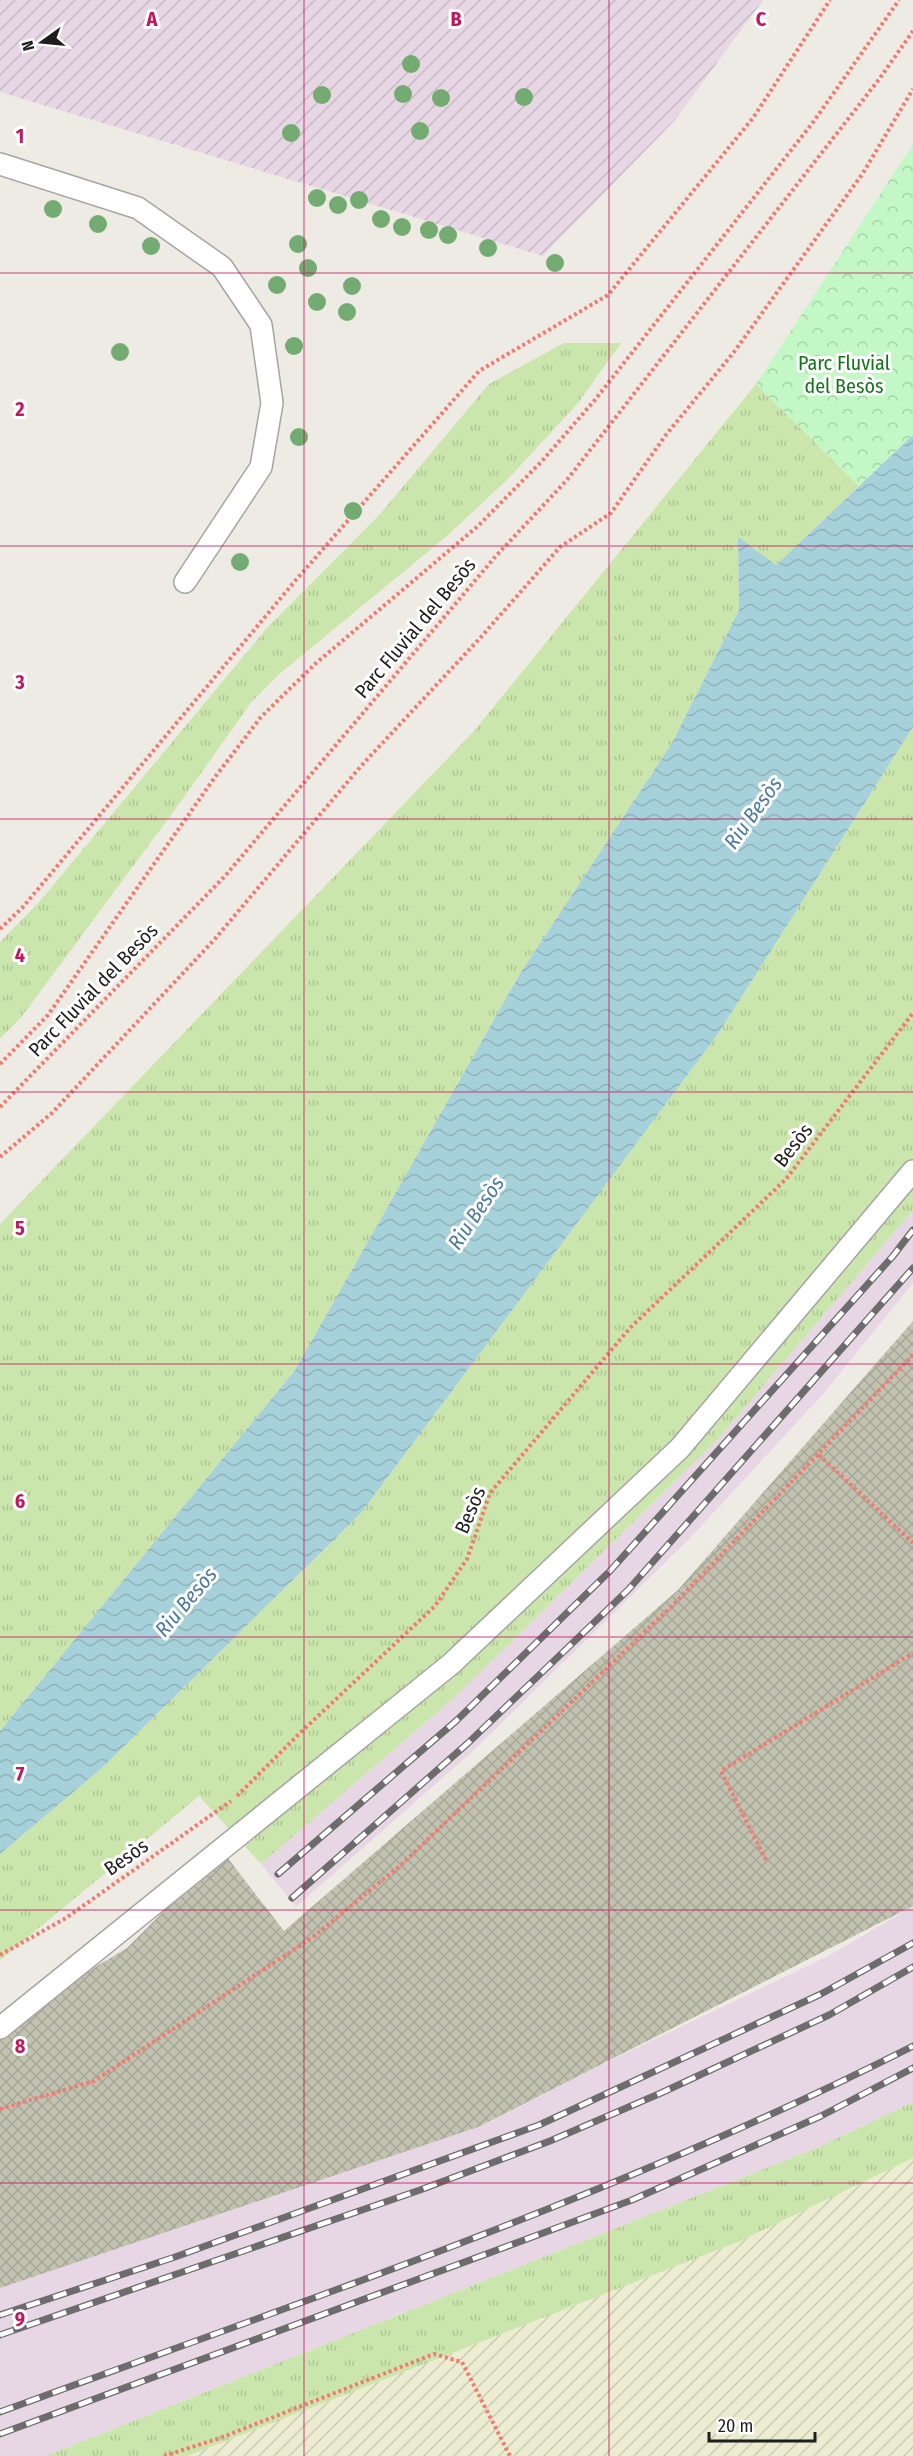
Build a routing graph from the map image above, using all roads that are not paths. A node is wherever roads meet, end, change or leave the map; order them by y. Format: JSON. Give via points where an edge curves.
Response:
{"nodes":[{"id":1,"x":0,"y":164,"type":"edge"},
{"id":2,"x":185,"y":582,"type":"dead end"},
{"id":3,"x":913,"y":1171,"type":"edge"},
{"id":4,"x":0,"y":2028,"type":"edge"}],
"edges":[{"from":1,"to":2,"type":"lane","via":[[138,208],[222,267],[261,325],[272,403],[261,467]]},
{"from":3,"to":4,"type":"lane","via":[[680,1448],[468,1648]]}]}
